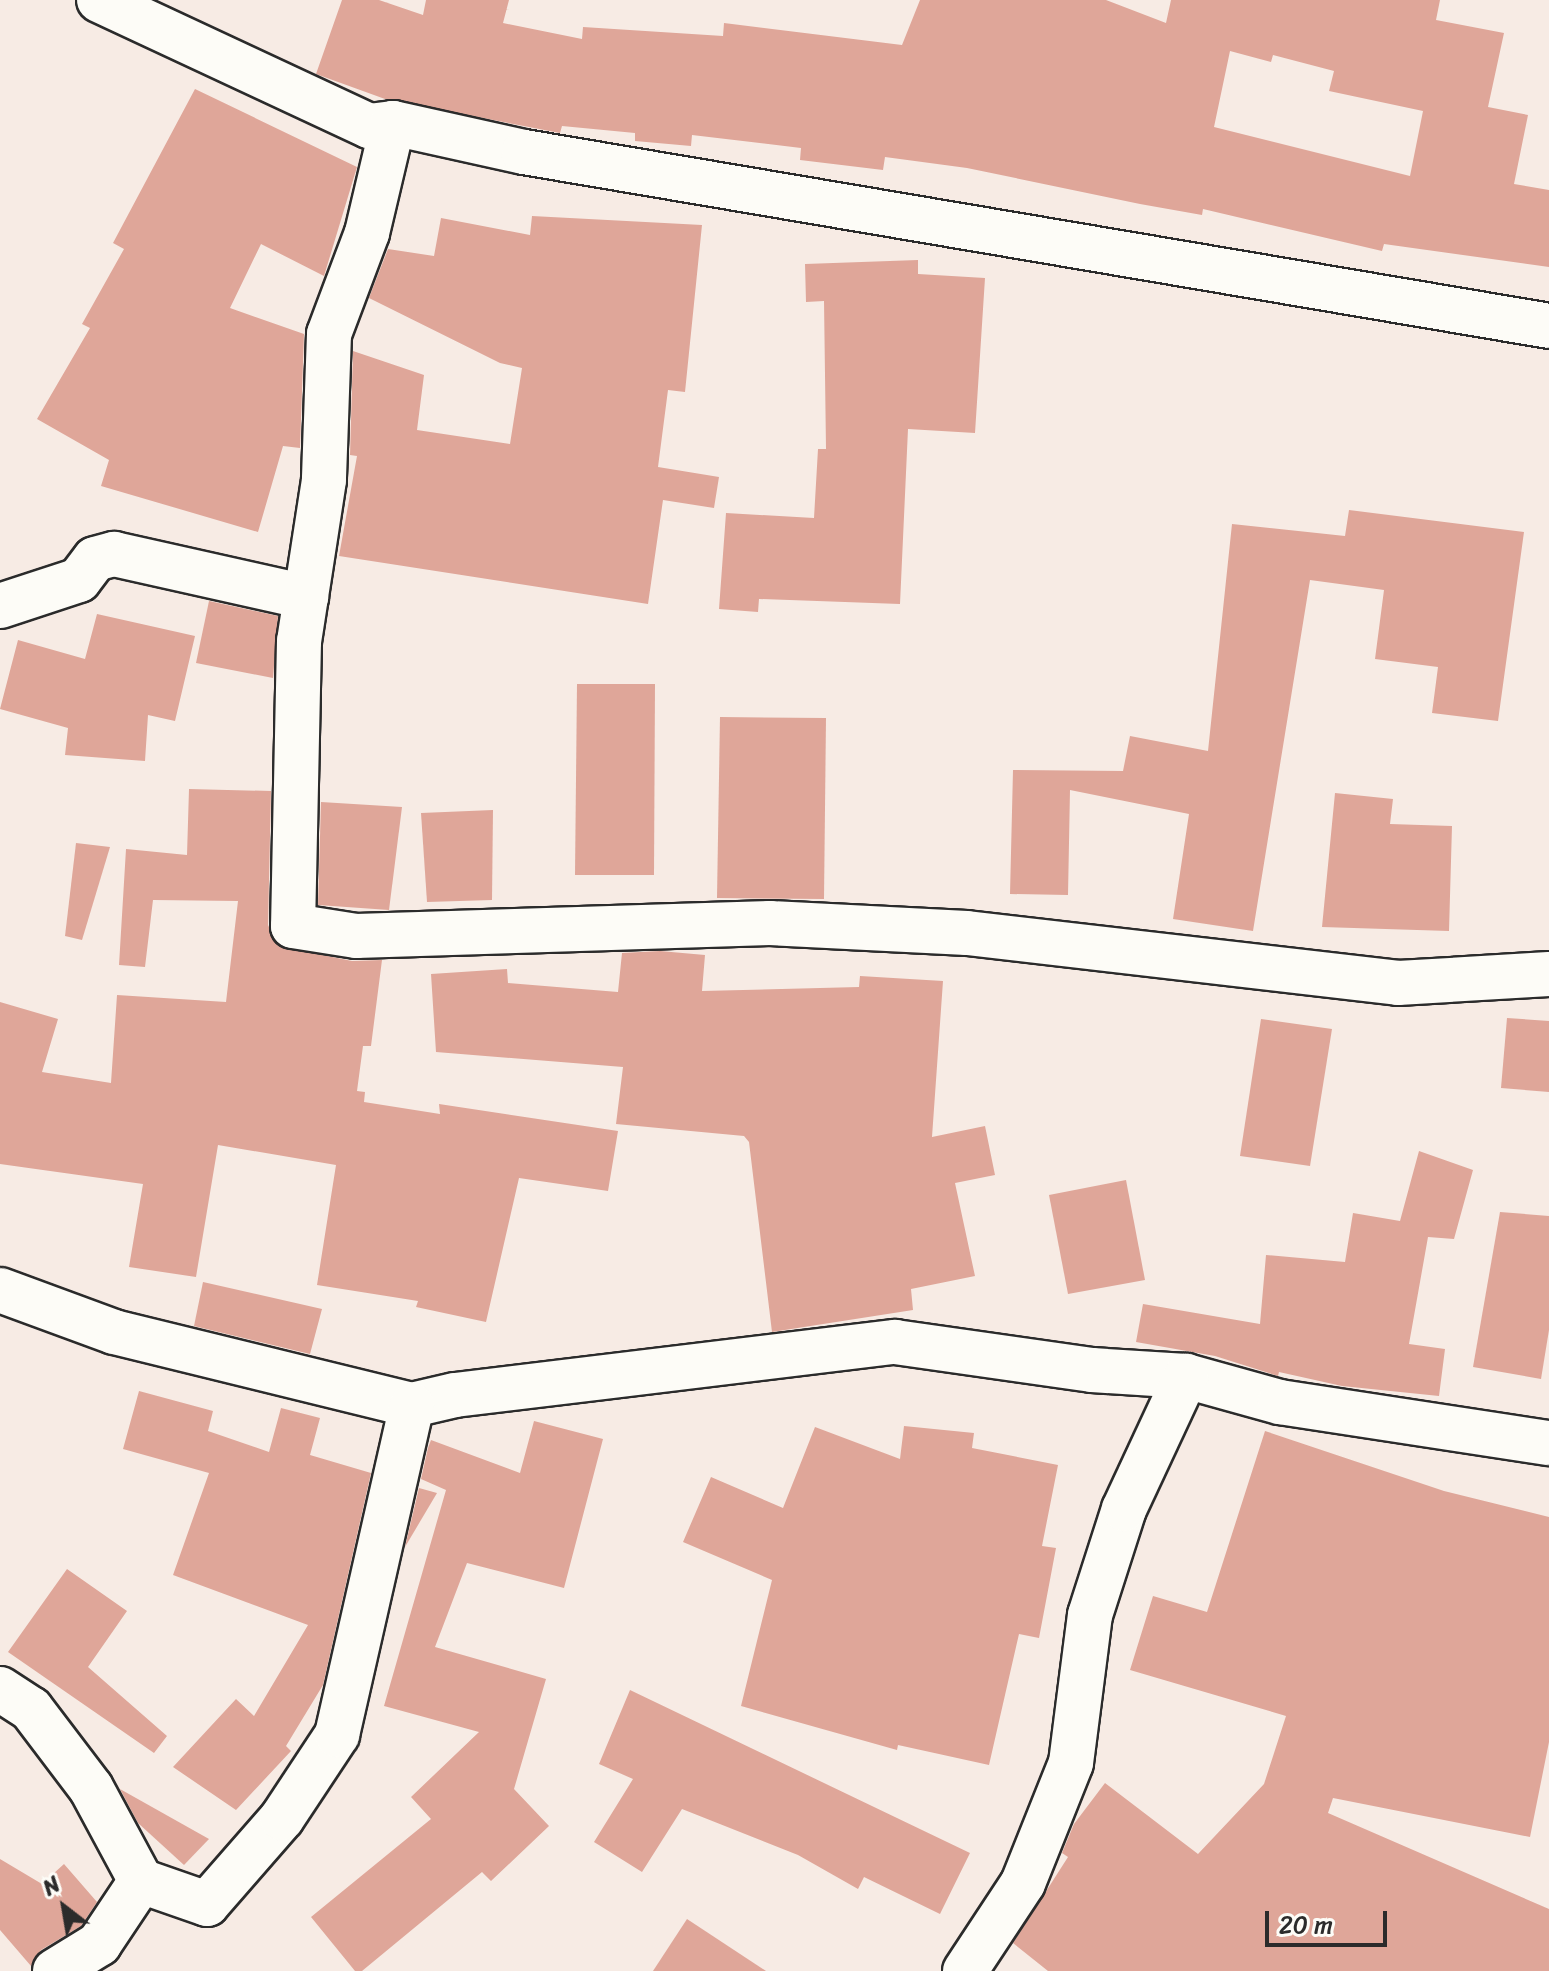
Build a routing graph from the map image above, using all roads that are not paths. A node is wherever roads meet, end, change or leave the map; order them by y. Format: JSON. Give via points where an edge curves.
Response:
{"nodes":[{"id":1,"x":99,"y":0,"type":"edge"},
{"id":2,"x":393,"y":123,"type":"junction"},
{"id":3,"x":1549,"y":326,"type":"edge"},
{"id":4,"x":306,"y":597,"type":"junction"},
{"id":5,"x":0,"y":606,"type":"edge"},
{"id":6,"x":1549,"y":974,"type":"edge"},
{"id":7,"x":0,"y":1290,"type":"edge"},
{"id":8,"x":1186,"y":1376,"type":"junction"},
{"id":9,"x":412,"y":1405,"type":"junction"},
{"id":10,"x":1549,"y":1443,"type":"edge"},
{"id":11,"x":0,"y":1689,"type":"edge"},
{"id":12,"x":141,"y":1881,"type":"junction"},
{"id":13,"x":55,"y":1971,"type":"edge"},
{"id":14,"x":965,"y":1971,"type":"edge"}],
"edges":[{"from":1,"to":2,"type":"street","via":[[369,126]]},
{"from":2,"to":3,"type":"street","via":[[539,155]]},
{"from":2,"to":4,"type":"street","via":[[367,233],[329,334],[324,480]]},
{"from":4,"to":5,"type":"street","via":[[114,554],[95,559],[79,580]]},
{"from":4,"to":6,"type":"street","via":[[299,641],[293,926],[372,936],[770,923],[967,933],[1398,983]]},
{"from":7,"to":9,"type":"street","via":[[114,1332]]},
{"from":8,"to":9,"type":"street","via":[[1092,1370],[895,1342],[455,1395]]},
{"from":8,"to":10,"type":"street","via":[[1280,1402]]},
{"from":8,"to":14,"type":"street","via":[[1124,1509],[1090,1615],[1071,1763],[1023,1883]]},
{"from":9,"to":12,"type":"street","via":[[337,1735],[282,1818],[207,1904]]},
{"from":11,"to":12,"type":"street","via":[[31,1709],[91,1788]]},
{"from":12,"to":13,"type":"street","via":[[99,1944]]}]}
